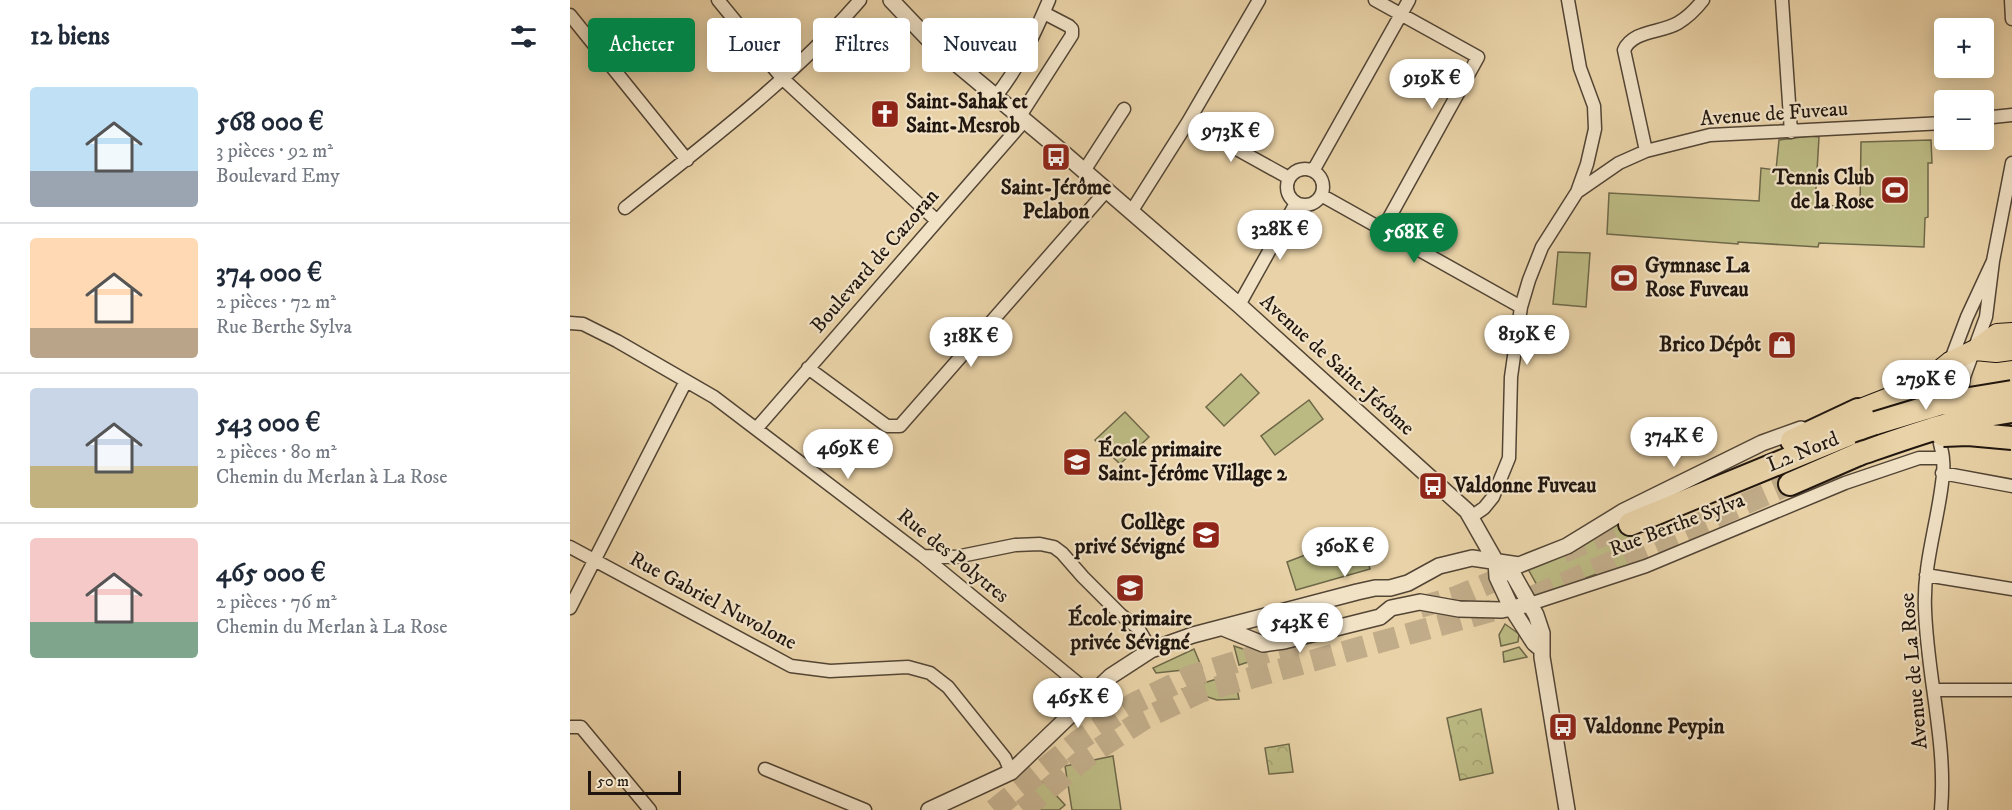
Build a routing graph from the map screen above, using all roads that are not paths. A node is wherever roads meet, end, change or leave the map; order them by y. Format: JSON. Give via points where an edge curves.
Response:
{"nodes":[{"id":1,"x":718,"y":0,"type":"edge"},
{"id":2,"x":860,"y":0,"type":"edge"},
{"id":3,"x":891,"y":0,"type":"edge"},
{"id":4,"x":1049,"y":0,"type":"edge"},
{"id":5,"x":1259,"y":0,"type":"edge"},
{"id":6,"x":1374,"y":0,"type":"edge"},
{"id":7,"x":1409,"y":0,"type":"edge"},
{"id":8,"x":1568,"y":0,"type":"edge"},
{"id":9,"x":1704,"y":0,"type":"edge"},
{"id":10,"x":1782,"y":0,"type":"edge"},
{"id":11,"x":2011,"y":0,"type":"edge"},
{"id":12,"x":1044,"y":12,"type":"junction"},
{"id":13,"x":570,"y":15,"type":"edge"},
{"id":14,"x":1401,"y":15,"type":"junction"},
{"id":15,"x":2012,"y":19,"type":"edge"},
{"id":16,"x":782,"y":78,"type":"junction"},
{"id":17,"x":996,"y":96,"type":"junction"},
{"id":18,"x":1124,"y":109,"type":"dead end"},
{"id":19,"x":2012,"y":115,"type":"edge"},
{"id":20,"x":1994,"y":117,"type":"edge"},
{"id":21,"x":1022,"y":118,"type":"junction"},
{"id":22,"x":1188,"y":122,"type":"junction"},
{"id":23,"x":1934,"y":124,"type":"edge"},
{"id":24,"x":1791,"y":132,"type":"junction"},
{"id":25,"x":1646,"y":151,"type":"junction"},
{"id":26,"x":687,"y":160,"type":"junction"},
{"id":27,"x":2012,"y":163,"type":"edge"},
{"id":28,"x":1084,"y":171,"type":"junction"},
{"id":29,"x":1313,"y":171,"type":"junction"},
{"id":30,"x":1289,"y":178,"type":"junction"},
{"id":31,"x":1106,"y":191,"type":"junction"},
{"id":32,"x":1576,"y":192,"type":"junction"},
{"id":33,"x":1321,"y":195,"type":"junction"},
{"id":34,"x":1296,"y":203,"type":"junction"},
{"id":35,"x":625,"y":208,"type":"dead end"},
{"id":36,"x":1131,"y":212,"type":"junction"},
{"id":37,"x":936,"y":220,"type":"junction"},
{"id":38,"x":1383,"y":229,"type":"junction"},
{"id":39,"x":1993,"y":261,"type":"junction"},
{"id":40,"x":1239,"y":306,"type":"junction"},
{"id":41,"x":1521,"y":307,"type":"junction"},
{"id":42,"x":571,"y":319,"type":"edge"},
{"id":43,"x":2012,"y":333,"type":"edge"},
{"id":44,"x":1975,"y":350,"type":"junction"},
{"id":45,"x":2012,"y":350,"type":"edge"},
{"id":46,"x":1950,"y":362,"type":"junction"},
{"id":47,"x":808,"y":368,"type":"junction"},
{"id":48,"x":686,"y":381,"type":"junction"},
{"id":49,"x":2012,"y":392,"type":"edge"},
{"id":50,"x":2012,"y":411,"type":"edge"},
{"id":51,"x":1867,"y":416,"type":"junction"},
{"id":52,"x":756,"y":429,"type":"junction"},
{"id":53,"x":2012,"y":438,"type":"edge"},
{"id":54,"x":1860,"y":454,"type":"junction"},
{"id":55,"x":1944,"y":458,"type":"junction"},
{"id":56,"x":1942,"y":472,"type":"junction"},
{"id":57,"x":1790,"y":484,"type":"tunnel mouth"},
{"id":58,"x":2012,"y":486,"type":"edge"},
{"id":59,"x":1471,"y":517,"type":"junction"},
{"id":60,"x":1630,"y":524,"type":"tunnel mouth"},
{"id":61,"x":570,"y":547,"type":"edge"},
{"id":62,"x":923,"y":556,"type":"junction"},
{"id":63,"x":594,"y":560,"type":"junction"},
{"id":64,"x":1496,"y":562,"type":"junction"},
{"id":65,"x":1926,"y":575,"type":"junction"},
{"id":66,"x":2012,"y":589,"type":"edge"},
{"id":67,"x":1530,"y":604,"type":"junction"},
{"id":68,"x":1511,"y":607,"type":"junction"},
{"id":69,"x":570,"y":608,"type":"edge"},
{"id":70,"x":1223,"y":628,"type":"junction"},
{"id":71,"x":1540,"y":648,"type":"junction"},
{"id":72,"x":1151,"y":650,"type":"junction"},
{"id":73,"x":1934,"y":690,"type":"junction"},
{"id":74,"x":2012,"y":690,"type":"edge"},
{"id":75,"x":1091,"y":694,"type":"junction"},
{"id":76,"x":570,"y":727,"type":"edge"},
{"id":77,"x":765,"y":769,"type":"dead end"},
{"id":78,"x":1011,"y":772,"type":"junction"},
{"id":79,"x":650,"y":810,"type":"edge"},
{"id":80,"x":865,"y":810,"type":"edge"},
{"id":81,"x":929,"y":810,"type":"edge"},
{"id":82,"x":1567,"y":810,"type":"edge"},
{"id":83,"x":1941,"y":810,"type":"edge"}],
"edges":[{"from":1,"to":16,"type":"street"},
{"from":2,"to":16,"type":"street","via":[[829,36]]},
{"from":3,"to":17,"type":"street","name":"Avenue de Saint-Jérôme","via":[[934,45]]},
{"from":4,"to":12,"type":"street"},
{"from":5,"to":22,"type":"street"},
{"from":6,"to":14,"type":"street"},
{"from":7,"to":14,"type":"street"},
{"from":8,"to":32,"type":"street","via":[[1580,68],[1594,106],[1595,129]]},
{"from":9,"to":25,"type":"street","via":[[1680,22],[1635,36],[1624,50]]},
{"from":10,"to":24,"type":"street"},
{"from":11,"to":15,"type":"street"},
{"from":12,"to":17,"type":"street","via":[[1026,53]]},
{"from":12,"to":21,"type":"street","name":"Boulevard de Cazoran","via":[[1069,26],[1072,35]]},
{"from":13,"to":26,"type":"street"},
{"from":14,"to":29,"type":"street"},
{"from":14,"to":38,"type":"street","via":[[1478,57]]},
{"from":16,"to":26,"type":"street"},
{"from":16,"to":37,"type":"street"},
{"from":17,"to":21,"type":"street","name":"Avenue de Saint-Jérôme"},
{"from":18,"to":28,"type":"street"},
{"from":19,"to":20,"type":"street"},
{"from":21,"to":28,"type":"street","name":"Avenue de Saint-Jérôme"},
{"from":21,"to":37,"type":"street","name":"Boulevard de Cazoran"},
{"from":22,"to":30,"type":"street"},
{"from":22,"to":36,"type":"street"},
{"from":23,"to":24,"type":"street","name":"Avenue de Fuveau"},
{"from":24,"to":25,"type":"street","name":"Avenue de Fuveau","via":[[1710,135]]},
{"from":25,"to":32,"type":"street","name":"Avenue de Fuveau","via":[[1619,163]]},
{"from":26,"to":35,"type":"street"},
{"from":27,"to":39,"type":"street"},
{"from":28,"to":31,"type":"street","name":"Avenue de Saint-Jérôme"},
{"from":29,"to":30,"type":"street","via":[[1300,170]]},
{"from":29,"to":33,"type":"street","via":[[1322,182]]},
{"from":30,"to":34,"type":"street","via":[[1287,192]]},
{"from":31,"to":36,"type":"street","name":"Avenue de Saint-Jérôme"},
{"from":31,"to":47,"type":"street","via":[[900,426],[887,426]]},
{"from":32,"to":41,"type":"street","name":"Avenue de Fuveau","via":[[1542,246]]},
{"from":33,"to":34,"type":"street","via":[[1310,204]]},
{"from":33,"to":38,"type":"street"},
{"from":34,"to":40,"type":"street"},
{"from":36,"to":40,"type":"street","name":"Avenue de Saint-Jérôme"},
{"from":37,"to":47,"type":"street","name":"Boulevard de Cazoran"},
{"from":38,"to":41,"type":"street"},
{"from":39,"to":44,"type":"street","via":[[1986,317]]},
{"from":39,"to":46,"type":"street"},
{"from":40,"to":59,"type":"street","name":"Avenue de Saint-Jérôme"},
{"from":41,"to":59,"type":"street","name":"Avenue de Fuveau","via":[[1510,376],[1509,458],[1493,497]]},
{"from":42,"to":48,"type":"street","name":"Rue des Polytres"},
{"from":43,"to":44,"type":"main road","name":"Rue Berthe Sylva","via":[[1997,334]]},
{"from":44,"to":45,"type":"main road"},
{"from":44,"to":46,"type":"main road","name":"Rue Berthe Sylva"},
{"from":44,"to":55,"type":"street","via":[[1964,377],[1953,442]]},
{"from":46,"to":51,"type":"main road","name":"Rue Berthe Sylva"},
{"from":46,"to":55,"type":"street","via":[[1937,439]]},
{"from":47,"to":52,"type":"street","name":"Boulevard de Cazoran"},
{"from":48,"to":52,"type":"street","name":"Rue des Polytres"},
{"from":48,"to":63,"type":"street"},
{"from":49,"to":51,"type":"highway","name":"L2 Nord","bridge":true},
{"from":50,"to":54,"type":"highway","bridge":true,"via":[[1938,426]]},
{"from":51,"to":60,"type":"highway","name":"L2 Nord"},
{"from":51,"to":64,"type":"street","name":"Rue Berthe Sylva","via":[[1762,443],[1624,511],[1567,546],[1519,565]]},
{"from":52,"to":62,"type":"street","name":"Rue des Polytres"},
{"from":53,"to":54,"type":"highway","bridge":true,"via":[[1947,435]]},
{"from":54,"to":57,"type":"highway","name":"L2 Nord"},
{"from":55,"to":56,"type":"street","name":"Avenue de La Rose"},
{"from":55,"to":67,"type":"street","name":"Rue Berthe Sylva","via":[[1919,458],[1845,483],[1646,566]]},
{"from":56,"to":58,"type":"street"},
{"from":56,"to":65,"type":"street","name":"Avenue de La Rose"},
{"from":59,"to":64,"type":"street","name":"Avenue de Saint-Jérôme"},
{"from":61,"to":63,"type":"street","name":"Rue Gabriel Nuvolone"},
{"from":62,"to":72,"type":"street","via":[[956,556],[1015,545],[1054,547],[1138,628]]},
{"from":62,"to":75,"type":"street","name":"Rue des Polytres"},
{"from":63,"to":69,"type":"street"},
{"from":63,"to":78,"type":"street","name":"Rue Gabriel Nuvolone","via":[[791,666],[830,671],[908,667],[930,673],[948,687],[1005,758]]},
{"from":64,"to":67,"type":"street","via":[[1514,576]]},
{"from":64,"to":68,"type":"street","via":[[1497,578]]},
{"from":64,"to":70,"type":"street","name":"Rue Berthe Sylva","via":[[1472,558],[1450,563],[1408,583],[1357,592]]},
{"from":65,"to":66,"type":"street"},
{"from":65,"to":73,"type":"street","name":"Avenue de La Rose","via":[[1925,610]]},
{"from":67,"to":68,"type":"street"},
{"from":67,"to":71,"type":"street","via":[[1542,633]]},
{"from":68,"to":70,"type":"street","via":[[1459,609],[1420,602],[1391,608],[1372,620],[1263,644]]},
{"from":68,"to":71,"type":"street"},
{"from":70,"to":72,"type":"street","name":"Rue Berthe Sylva"},
{"from":71,"to":82,"type":"street"},
{"from":72,"to":75,"type":"street","name":"Rue Berthe Sylva","via":[[1118,670]]},
{"from":73,"to":74,"type":"street"},
{"from":73,"to":83,"type":"street","name":"Avenue de La Rose"},
{"from":75,"to":78,"type":"street","name":"Rue Berthe Sylva"},
{"from":76,"to":79,"type":"street","via":[[581,728]]},
{"from":77,"to":80,"type":"street"},
{"from":78,"to":81,"type":"street","name":"Rue Berthe Sylva"}]}
